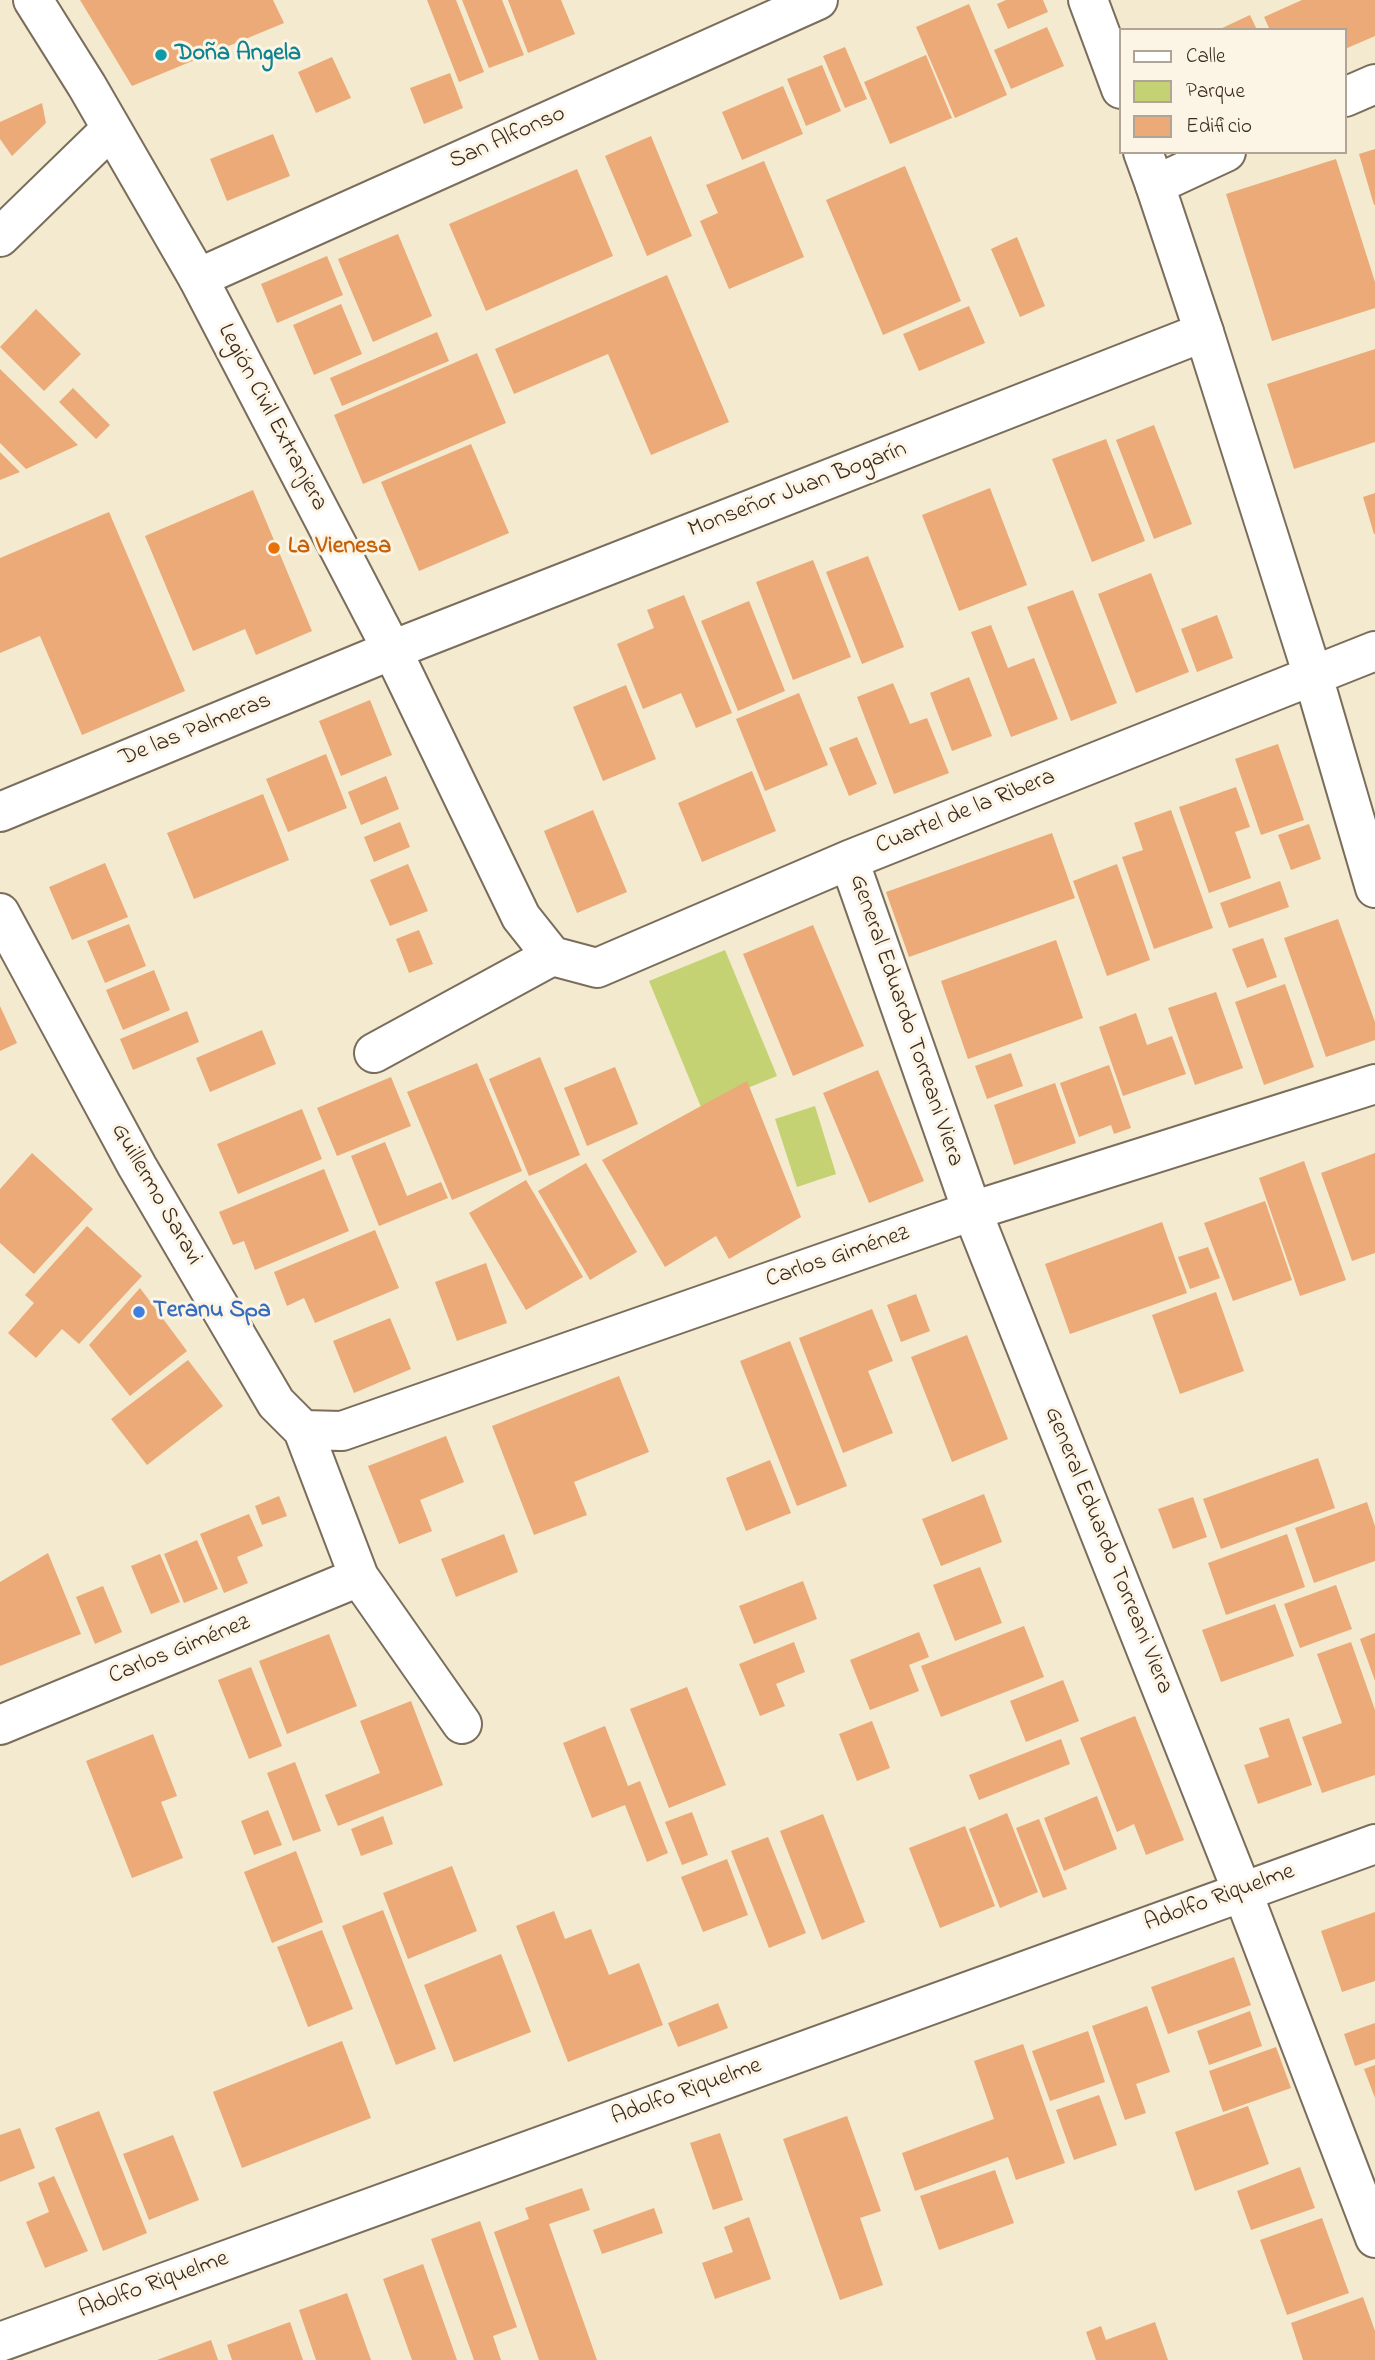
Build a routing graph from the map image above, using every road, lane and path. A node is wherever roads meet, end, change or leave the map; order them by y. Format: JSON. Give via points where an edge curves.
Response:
{"nodes":[{"id":1,"x":33,"y":0,"type":"edge"},
{"id":2,"x":817,"y":0,"type":"edge"},
{"id":3,"x":1088,"y":0,"type":"edge"},
{"id":4,"x":1375,"y":84,"type":"edge"},
{"id":5,"x":1120,"y":86,"type":"edge"},
{"id":6,"x":1347,"y":96,"type":"edge"},
{"id":7,"x":111,"y":130,"type":"junction"},
{"id":8,"x":1217,"y":154,"type":"edge"},
{"id":9,"x":1149,"y":169,"type":"edge"},
{"id":10,"x":0,"y":237,"type":"edge"},
{"id":11,"x":198,"y":278,"type":"junction"},
{"id":12,"x":1204,"y":332,"type":"junction"},
{"id":13,"x":392,"y":650,"type":"junction"},
{"id":14,"x":1375,"y":651,"type":"edge"},
{"id":15,"x":1313,"y":676,"type":"junction"},
{"id":16,"x":0,"y":812,"type":"edge"},
{"id":17,"x":849,"y":860,"type":"junction"},
{"id":18,"x":1375,"y":888,"type":"edge"},
{"id":19,"x":0,"y":913,"type":"edge"},
{"id":20,"x":552,"y":956,"type":"junction"},
{"id":21,"x":374,"y":1053,"type":"dead end"},
{"id":22,"x":1375,"y":1084,"type":"edge"},
{"id":23,"x":972,"y":1211,"type":"junction"},
{"id":24,"x":303,"y":1430,"type":"junction"},
{"id":25,"x":359,"y":1577,"type":"junction"},
{"id":26,"x":462,"y":1724,"type":"dead end"},
{"id":27,"x":0,"y":1725,"type":"edge"},
{"id":28,"x":1375,"y":1843,"type":"edge"},
{"id":29,"x":1242,"y":1891,"type":"junction"},
{"id":30,"x":1375,"y":2238,"type":"edge"},
{"id":31,"x":0,"y":2342,"type":"edge"},
{"id":32,"x":0,"y":2353,"type":"edge"},
{"id":33,"x":5,"y":2360,"type":"edge"}],
"edges":[{"from":1,"to":7,"type":"street","name":"Legión Civil Extranjera"},
{"from":2,"to":11,"type":"street","name":"San Alfonso"},
{"from":3,"to":5,"type":"street"},
{"from":4,"to":6,"type":"street"},
{"from":7,"to":10,"type":"street"},
{"from":7,"to":11,"type":"street","name":"Legión Civil Extranjera"},
{"from":8,"to":9,"type":"street"},
{"from":9,"to":12,"type":"street"},
{"from":11,"to":13,"type":"street","name":"Legión Civil Extranjera"},
{"from":12,"to":13,"type":"street","name":"Monseñor Juan Bogarín"},
{"from":12,"to":15,"type":"street"},
{"from":13,"to":16,"type":"street","name":"De las Palmeras"},
{"from":13,"to":20,"type":"street","name":"Legión Civil Extranjera","via":[[521,917]]},
{"from":14,"to":15,"type":"street","name":"Cuartel de la Ribera"},
{"from":15,"to":17,"type":"street","name":"Cuartel de la Ribera"},
{"from":15,"to":18,"type":"street"},
{"from":17,"to":20,"type":"street","name":"Cuartel de la Ribera","via":[[597,968]]},
{"from":17,"to":23,"type":"street","name":"General Eduardo Torreani Viera"},
{"from":19,"to":24,"type":"street","name":"Guillermo Saravi","via":[[150,1190],[276,1403]]},
{"from":20,"to":21,"type":"street"},
{"from":22,"to":23,"type":"street","name":"Carlos Giménez"},
{"from":23,"to":24,"type":"street","name":"Carlos Giménez","via":[[342,1430]]},
{"from":23,"to":29,"type":"street","name":"General Eduardo Torreani Viera"},
{"from":24,"to":25,"type":"street","name":"Guillermo Saravi"},
{"from":25,"to":26,"type":"street","name":"Guillermo Saravi"},
{"from":25,"to":27,"type":"street","name":"Carlos Giménez"},
{"from":28,"to":29,"type":"street","name":"Adolfo Riquelme"},
{"from":29,"to":30,"type":"street","name":"General Eduardo Torreani Viera"},
{"from":29,"to":31,"type":"street","name":"Adolfo Riquelme"},
{"from":32,"to":33,"type":"street"}]}
